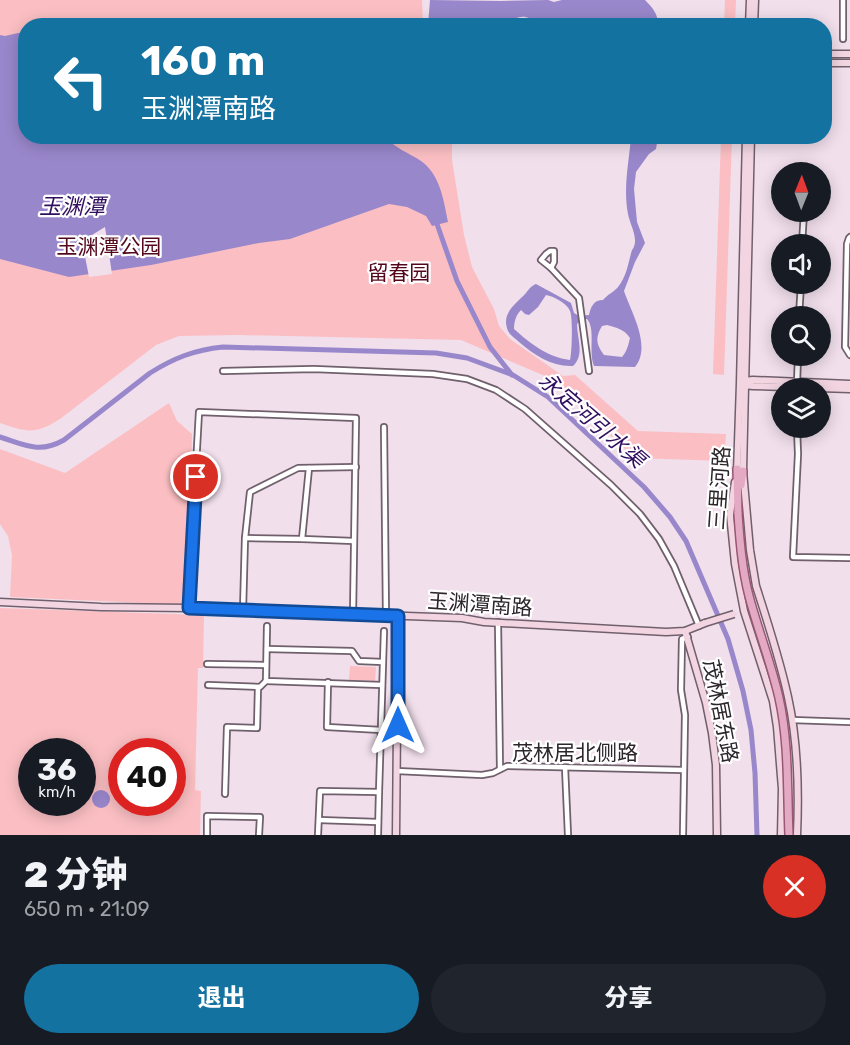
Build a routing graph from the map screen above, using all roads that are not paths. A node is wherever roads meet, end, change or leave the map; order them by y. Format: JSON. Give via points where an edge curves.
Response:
{"nodes":[{"id":1,"x":750,"y":0,"type":"edge"},
{"id":2,"x":754,"y":0,"type":"edge"},
{"id":3,"x":843,"y":0,"type":"edge"},
{"id":4,"x":749,"y":18,"type":"edge"},
{"id":5,"x":754,"y":18,"type":"edge"},
{"id":6,"x":843,"y":39,"type":"dead end"},
{"id":7,"x":832,"y":54,"type":"edge"},
{"id":8,"x":850,"y":54,"type":"edge"},
{"id":9,"x":832,"y":63,"type":"edge"},
{"id":10,"x":850,"y":63,"type":"edge"},
{"id":11,"x":746,"y":144,"type":"edge"},
{"id":12,"x":751,"y":144,"type":"edge"},
{"id":13,"x":850,"y":237,"type":"edge"},
{"id":14,"x":551,"y":268,"type":"dead end"},
{"id":15,"x":850,"y":355,"type":"edge"},
{"id":16,"x":223,"y":371,"type":"dead end"},
{"id":17,"x":589,"y":371,"type":"dead end"},
{"id":18,"x":743,"y":383,"type":"junction"},
{"id":19,"x":850,"y":384,"type":"edge"},
{"id":20,"x":771,"y":385,"type":"edge"},
{"id":21,"x":831,"y":385,"type":"edge"},
{"id":22,"x":831,"y":388,"type":"edge"},
{"id":23,"x":850,"y":389,"type":"edge"},
{"id":24,"x":384,"y":427,"type":"dead end"},
{"id":25,"x":797,"y":438,"type":"edge"},
{"id":26,"x":356,"y":467,"type":"junction"},
{"id":27,"x":309,"y":468,"type":"junction"},
{"id":28,"x":740,"y":470,"type":"junction"},
{"id":29,"x":245,"y":538,"type":"junction"},
{"id":30,"x":302,"y":539,"type":"junction"},
{"id":31,"x":354,"y":541,"type":"junction"},
{"id":32,"x":850,"y":558,"type":"edge"},
{"id":33,"x":0,"y":602,"type":"edge"},
{"id":34,"x":189,"y":608,"type":"junction"},
{"id":35,"x":243,"y":610,"type":"junction"},
{"id":36,"x":744,"y":611,"type":"junction"},
{"id":37,"x":353,"y":615,"type":"junction"},
{"id":38,"x":386,"y":615,"type":"junction"},
{"id":39,"x":398,"y":616,"type":"junction"},
{"id":40,"x":498,"y":622,"type":"junction"},
{"id":41,"x":702,"y":625,"type":"junction"},
{"id":42,"x":267,"y":626,"type":"dead end"},
{"id":43,"x":384,"y":631,"type":"dead end"},
{"id":44,"x":687,"y":634,"type":"junction"},
{"id":45,"x":267,"y":649,"type":"junction"},
{"id":46,"x":383,"y":662,"type":"junction"},
{"id":47,"x":207,"y":664,"type":"dead end"},
{"id":48,"x":266,"y":665,"type":"junction"},
{"id":49,"x":266,"y":681,"type":"junction"},
{"id":50,"x":328,"y":682,"type":"junction"},
{"id":51,"x":208,"y":685,"type":"dead end"},
{"id":52,"x":382,"y":685,"type":"junction"},
{"id":53,"x":258,"y":687,"type":"junction"},
{"id":54,"x":788,"y":696,"type":"junction"},
{"id":55,"x":773,"y":701,"type":"junction"},
{"id":56,"x":792,"y":720,"type":"junction"},
{"id":57,"x":850,"y":722,"type":"edge"},
{"id":58,"x":381,"y":730,"type":"junction"},
{"id":59,"x":565,"y":766,"type":"junction"},
{"id":60,"x":500,"y":769,"type":"junction"},
{"id":61,"x":683,"y":770,"type":"junction"},
{"id":62,"x":397,"y":771,"type":"junction"},
{"id":63,"x":379,"y":792,"type":"junction"},
{"id":64,"x":225,"y":794,"type":"dead end"},
{"id":65,"x":799,"y":795,"type":"junction"},
{"id":66,"x":782,"y":797,"type":"junction"},
{"id":67,"x":319,"y":820,"type":"junction"},
{"id":68,"x":378,"y":822,"type":"junction"},
{"id":69,"x":207,"y":835,"type":"edge"},
{"id":70,"x":259,"y":835,"type":"edge"},
{"id":71,"x":318,"y":835,"type":"edge"},
{"id":72,"x":378,"y":835,"type":"edge"},
{"id":73,"x":396,"y":835,"type":"edge"},
{"id":74,"x":568,"y":835,"type":"edge"},
{"id":75,"x":683,"y":835,"type":"edge"},
{"id":76,"x":717,"y":835,"type":"edge"},
{"id":77,"x":781,"y":835,"type":"edge"},
{"id":78,"x":789,"y":835,"type":"edge"},
{"id":79,"x":797,"y":835,"type":"edge"}],
"edges":[{"from":1,"to":4,"type":"main road"},
{"from":2,"to":5,"type":"main road"},
{"from":3,"to":6,"type":"street"},
{"from":7,"to":8,"type":"main road"},
{"from":9,"to":10,"type":"main road"},
{"from":11,"to":18,"type":"main road","name":"三里河路"},
{"from":12,"to":18,"type":"main road","name":"三里河路"},
{"from":13,"to":15,"type":"street","via":[[845,347]]},
{"from":14,"to":17,"type":"street","via":[[579,298]]},
{"from":16,"to":41,"type":"street","via":[[315,369],[434,374],[467,379],[496,390],[525,409],[640,514],[659,539]]},
{"from":18,"to":20,"type":"main road"},
{"from":18,"to":28,"type":"main road","name":"三里河路"},
{"from":19,"to":21,"type":"main road"},
{"from":22,"to":23,"type":"main road"},
{"from":24,"to":38,"type":"street"},
{"from":25,"to":32,"type":"street","via":[[793,557]]},
{"from":26,"to":27,"type":"street"},
{"from":26,"to":31,"type":"street"},
{"from":26,"to":34,"type":"street","via":[[356,418],[199,412]]},
{"from":27,"to":29,"type":"street","via":[[298,468],[250,492]]},
{"from":27,"to":30,"type":"street"},
{"from":28,"to":36,"type":"main road","name":"三里河路","via":[[730,514]]},
{"from":28,"to":54,"type":"main road","name":"三里河路","via":[[752,568]]},
{"from":28,"to":78,"type":"main road","bridge":true,"via":[[740,543],[748,594],[781,708],[787,750]]},
{"from":29,"to":30,"type":"street"},
{"from":29,"to":35,"type":"street"},
{"from":30,"to":31,"type":"street"},
{"from":31,"to":37,"type":"street"},
{"from":33,"to":34,"type":"main road","name":"玉渊潭南路"},
{"from":34,"to":35,"type":"main road","name":"玉渊潭南路"},
{"from":35,"to":37,"type":"main road","name":"玉渊潭南路"},
{"from":36,"to":41,"type":"main road","name":"玉渊潭南路","bridge":true},
{"from":36,"to":55,"type":"main road","name":"三里河路"},
{"from":37,"to":38,"type":"main road","name":"玉渊潭南路"},
{"from":38,"to":39,"type":"main road","name":"玉渊潭南路"},
{"from":39,"to":40,"type":"main road","name":"玉渊潭南路"},
{"from":39,"to":62,"type":"main road"},
{"from":40,"to":44,"type":"main road","name":"玉渊潭南路"},
{"from":40,"to":60,"type":"street"},
{"from":41,"to":44,"type":"main road","name":"玉渊潭南路"},
{"from":42,"to":45,"type":"street"},
{"from":43,"to":46,"type":"street"},
{"from":44,"to":61,"type":"street","via":[[682,639]]},
{"from":44,"to":76,"type":"main road","name":"茂林居东路","via":[[712,733]]},
{"from":45,"to":46,"type":"street","via":[[352,651],[359,660]]},
{"from":45,"to":48,"type":"street"},
{"from":46,"to":52,"type":"street"},
{"from":47,"to":48,"type":"street"},
{"from":48,"to":49,"type":"street"},
{"from":49,"to":50,"type":"street"},
{"from":49,"to":53,"type":"street"},
{"from":50,"to":52,"type":"street"},
{"from":50,"to":58,"type":"street","via":[[327,727]]},
{"from":51,"to":53,"type":"street"},
{"from":52,"to":58,"type":"street"},
{"from":53,"to":64,"type":"street","via":[[257,728],[227,727]]},
{"from":54,"to":55,"type":"main road"},
{"from":54,"to":56,"type":"main road","name":"三里河路"},
{"from":55,"to":66,"type":"main road","name":"三里河路"},
{"from":56,"to":57,"type":"street"},
{"from":56,"to":65,"type":"main road","name":"三里河路"},
{"from":58,"to":63,"type":"street"},
{"from":59,"to":60,"type":"street","name":"茂林居北侧路"},
{"from":59,"to":61,"type":"street","name":"茂林居北侧路"},
{"from":59,"to":74,"type":"street"},
{"from":60,"to":62,"type":"street","name":"茂林居北侧路","via":[[482,775]]},
{"from":61,"to":75,"type":"street"},
{"from":62,"to":73,"type":"main road"},
{"from":63,"to":67,"type":"street","via":[[320,791]]},
{"from":63,"to":68,"type":"street"},
{"from":65,"to":66,"type":"main road","via":[[794,800]]},
{"from":65,"to":79,"type":"main road","name":"三里河路"},
{"from":66,"to":77,"type":"main road","name":"三里河路"},
{"from":67,"to":68,"type":"street"},
{"from":67,"to":71,"type":"street"},
{"from":68,"to":72,"type":"street"},
{"from":69,"to":70,"type":"street","via":[[207,816],[260,817]]}]}
